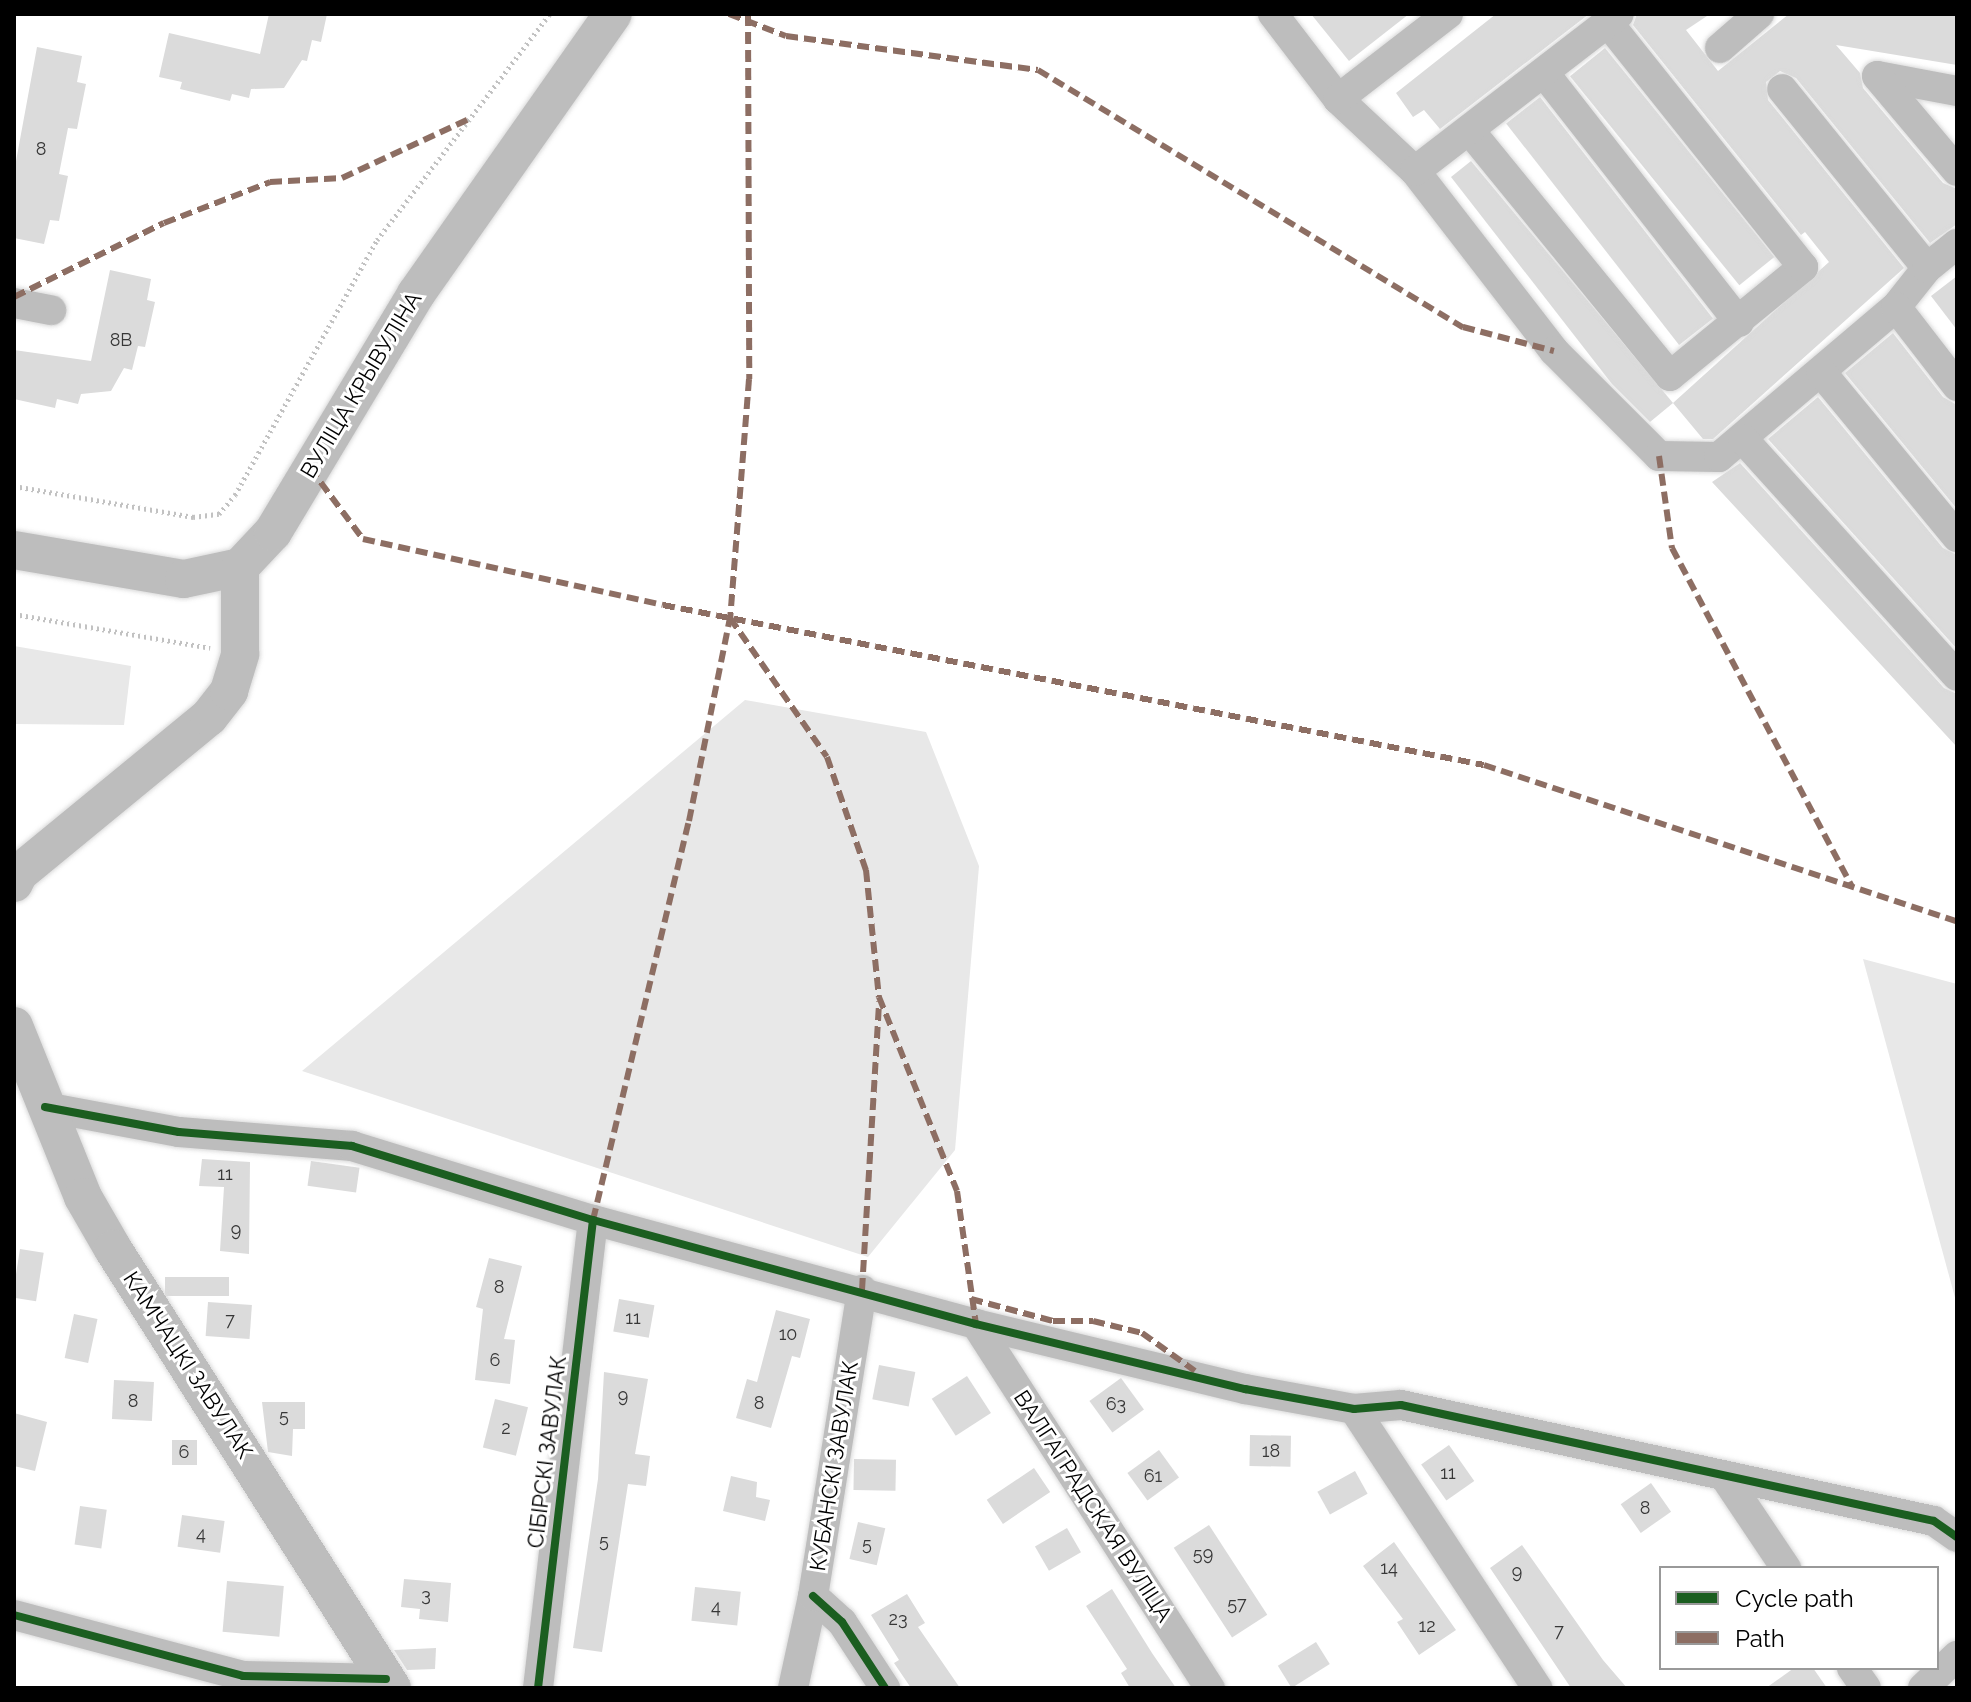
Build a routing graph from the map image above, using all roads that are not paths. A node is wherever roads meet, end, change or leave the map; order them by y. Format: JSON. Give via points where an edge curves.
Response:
{"nodes":[{"id":1,"x":613,"y":14,"type":"edge"},
{"id":2,"x":1448,"y":14,"type":"edge"},
{"id":3,"x":1759,"y":14,"type":"edge"},
{"id":4,"x":1277,"y":15,"type":"edge"},
{"id":5,"x":1614,"y":18,"type":"edge"},
{"id":6,"x":1720,"y":48,"type":"dead end"},
{"id":7,"x":1545,"y":74,"type":"junction"},
{"id":8,"x":1782,"y":89,"type":"dead end"},
{"id":9,"x":1957,"y":91,"type":"edge"},
{"id":10,"x":1338,"y":99,"type":"junction"},
{"id":11,"x":1470,"y":131,"type":"junction"},
{"id":12,"x":1415,"y":171,"type":"junction"},
{"id":13,"x":1957,"y":171,"type":"edge"},
{"id":14,"x":1957,"y":244,"type":"edge"},
{"id":15,"x":1927,"y":268,"type":"junction"},
{"id":16,"x":14,"y":303,"type":"edge"},
{"id":17,"x":1896,"y":307,"type":"junction"},
{"id":18,"x":51,"y":310,"type":"dead end"},
{"id":19,"x":1739,"y":322,"type":"junction"},
{"id":20,"x":1821,"y":372,"type":"junction"},
{"id":21,"x":1957,"y":386,"type":"edge"},
{"id":22,"x":1743,"y":439,"type":"junction"},
{"id":23,"x":1957,"y":537,"type":"edge"},
{"id":24,"x":14,"y":550,"type":"edge"},
{"id":25,"x":240,"y":567,"type":"junction"},
{"id":26,"x":1957,"y":676,"type":"edge"},
{"id":27,"x":14,"y":883,"type":"edge"},
{"id":28,"x":14,"y":1026,"type":"edge"},
{"id":29,"x":45,"y":1107,"type":"junction"},
{"id":30,"x":593,"y":1220,"type":"junction"},
{"id":31,"x":862,"y":1290,"type":"junction"},
{"id":32,"x":976,"y":1324,"type":"junction"},
{"id":33,"x":1354,"y":1409,"type":"junction"},
{"id":34,"x":1725,"y":1477,"type":"junction"},
{"id":35,"x":1957,"y":1537,"type":"edge"},
{"id":36,"x":1785,"y":1566,"type":"edge"},
{"id":37,"x":813,"y":1596,"type":"junction"},
{"id":38,"x":14,"y":1615,"type":"edge"},
{"id":39,"x":1957,"y":1656,"type":"edge"},
{"id":40,"x":1853,"y":1670,"type":"edge"},
{"id":41,"x":389,"y":1684,"type":"edge"},
{"id":42,"x":538,"y":1688,"type":"edge"},
{"id":43,"x":793,"y":1688,"type":"edge"},
{"id":44,"x":885,"y":1688,"type":"edge"},
{"id":45,"x":1210,"y":1688,"type":"edge"},
{"id":46,"x":1537,"y":1688,"type":"edge"},
{"id":47,"x":1866,"y":1688,"type":"edge"},
{"id":48,"x":1923,"y":1688,"type":"edge"}],
"edges":[{"from":1,"to":25,"type":"main road","name":"ВУЛІЦА КРЫВУЛІНА","via":[[416,294],[273,532]]},
{"from":2,"to":10,"type":"street"},
{"from":3,"to":6,"type":"street"},
{"from":4,"to":10,"type":"street"},
{"from":5,"to":7,"type":"street"},
{"from":5,"to":19,"type":"street","via":[[1803,267]]},
{"from":7,"to":11,"type":"street"},
{"from":7,"to":19,"type":"street"},
{"from":8,"to":15,"type":"street"},
{"from":9,"to":13,"type":"street","via":[[1877,76]]},
{"from":10,"to":12,"type":"street"},
{"from":11,"to":12,"type":"street"},
{"from":11,"to":19,"type":"street","via":[[1670,376]]},
{"from":12,"to":22,"type":"street","via":[[1554,351],[1659,456],[1719,457]]},
{"from":14,"to":15,"type":"street"},
{"from":15,"to":17,"type":"street"},
{"from":16,"to":18,"type":"street"},
{"from":17,"to":20,"type":"street"},
{"from":17,"to":21,"type":"street"},
{"from":20,"to":22,"type":"street"},
{"from":20,"to":23,"type":"street"},
{"from":22,"to":26,"type":"street"},
{"from":24,"to":25,"type":"main road","via":[[184,579]]},
{"from":25,"to":27,"type":"main road","via":[[240,654],[229,691],[209,717],[19,873]]},
{"from":28,"to":29,"type":"main road","name":"КАМЧАЦКІ ЗАВУЛАК"},
{"from":29,"to":30,"type":"street","via":[[179,1132],[352,1146]]},
{"from":29,"to":41,"type":"main road","name":"КАМЧАЦКІ ЗАВУЛАК","via":[[113,1249]]},
{"from":30,"to":31,"type":"street"},
{"from":30,"to":42,"type":"street","name":"СІБІРСКІ ЗАВУЛАК"},
{"from":31,"to":32,"type":"street"},
{"from":31,"to":37,"type":"street","name":"КУБАНСКІ ЗАВУЛАК"},
{"from":32,"to":33,"type":"street","via":[[1245,1389]]},
{"from":32,"to":45,"type":"street","name":"ВАЛГАГРАДСКАЯ ВУЛІЦА"},
{"from":33,"to":34,"type":"street","via":[[1401,1405]]},
{"from":33,"to":46,"type":"street"},
{"from":34,"to":35,"type":"street","via":[[1934,1521]]},
{"from":34,"to":36,"type":"street"},
{"from":37,"to":43,"type":"street","name":"КУБАНСКІ ЗАВУЛАК"},
{"from":37,"to":44,"type":"street","via":[[842,1622]]},
{"from":38,"to":41,"type":"street","via":[[243,1676]]},
{"from":39,"to":48,"type":"street"},
{"from":40,"to":47,"type":"street"}]}
